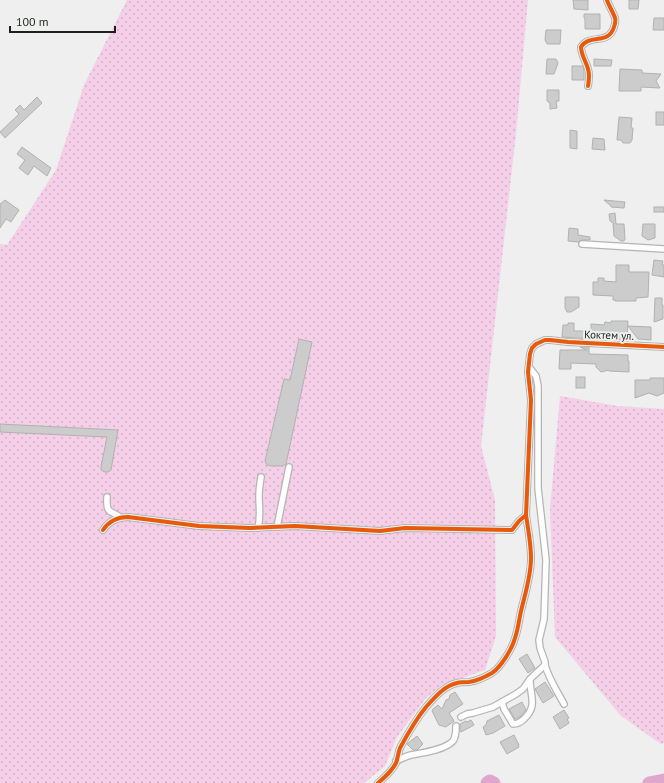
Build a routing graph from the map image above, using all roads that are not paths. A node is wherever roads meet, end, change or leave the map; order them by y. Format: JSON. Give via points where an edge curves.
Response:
{"nodes":[{"id":1,"x":607,"y":0,"type":"edge"},
{"id":2,"x":588,"y":86,"type":"dead end"},
{"id":3,"x":582,"y":244,"type":"dead end"},
{"id":4,"x":664,"y":249,"type":"edge"},
{"id":5,"x":664,"y":347,"type":"edge"},
{"id":6,"x":529,"y":367,"type":"junction"},
{"id":7,"x":289,"y":466,"type":"dead end"},
{"id":8,"x":261,"y":477,"type":"dead end"},
{"id":9,"x":107,"y":498,"type":"dead end"},
{"id":10,"x":526,"y":515,"type":"junction"},
{"id":11,"x":120,"y":517,"type":"junction"},
{"id":12,"x":277,"y":527,"type":"junction"},
{"id":13,"x":258,"y":528,"type":"junction"},
{"id":14,"x":103,"y":530,"type":"dead end"},
{"id":15,"x":545,"y":664,"type":"junction"},
{"id":16,"x":530,"y":679,"type":"junction"},
{"id":17,"x":502,"y":702,"type":"junction"},
{"id":18,"x":564,"y":704,"type":"dead end"},
{"id":19,"x":461,"y":717,"type":"dead end"},
{"id":20,"x":456,"y":726,"type":"dead end"},
{"id":21,"x":396,"y":761,"type":"junction"},
{"id":22,"x":378,"y":783,"type":"edge"}],
"edges":[{"from":1,"to":2,"type":"street","via":[[616,19],[614,30],[610,36],[587,41],[581,46],[589,70]]},
{"from":3,"to":4,"type":"street"},
{"from":5,"to":6,"type":"street","name":"Коктем ул.","via":[[545,340],[532,348]]},
{"from":6,"to":10,"type":"street","via":[[531,400]]},
{"from":6,"to":15,"type":"street","via":[[536,376],[538,386],[538,488],[546,560],[544,619],[538,640]]},
{"from":7,"to":12,"type":"street"},
{"from":8,"to":13,"type":"street"},
{"from":9,"to":11,"type":"street","via":[[107,508]]},
{"from":10,"to":12,"type":"street","via":[[512,530],[405,528],[380,531]]},
{"from":10,"to":21,"type":"street","via":[[531,569],[515,639],[509,651],[493,672],[470,682],[452,684],[438,694],[416,722],[399,750]]},
{"from":11,"to":13,"type":"street","via":[[199,526]]},
{"from":11,"to":14,"type":"street","via":[[106,524]]},
{"from":12,"to":13,"type":"street"},
{"from":15,"to":16,"type":"street"},
{"from":15,"to":18,"type":"street"},
{"from":16,"to":17,"type":"street","via":[[523,689]]},
{"from":16,"to":17,"type":"street","via":[[533,702],[528,716],[513,724]]},
{"from":17,"to":19,"type":"street"},
{"from":20,"to":21,"type":"street","via":[[454,740],[450,744]]},
{"from":21,"to":22,"type":"street"}]}
